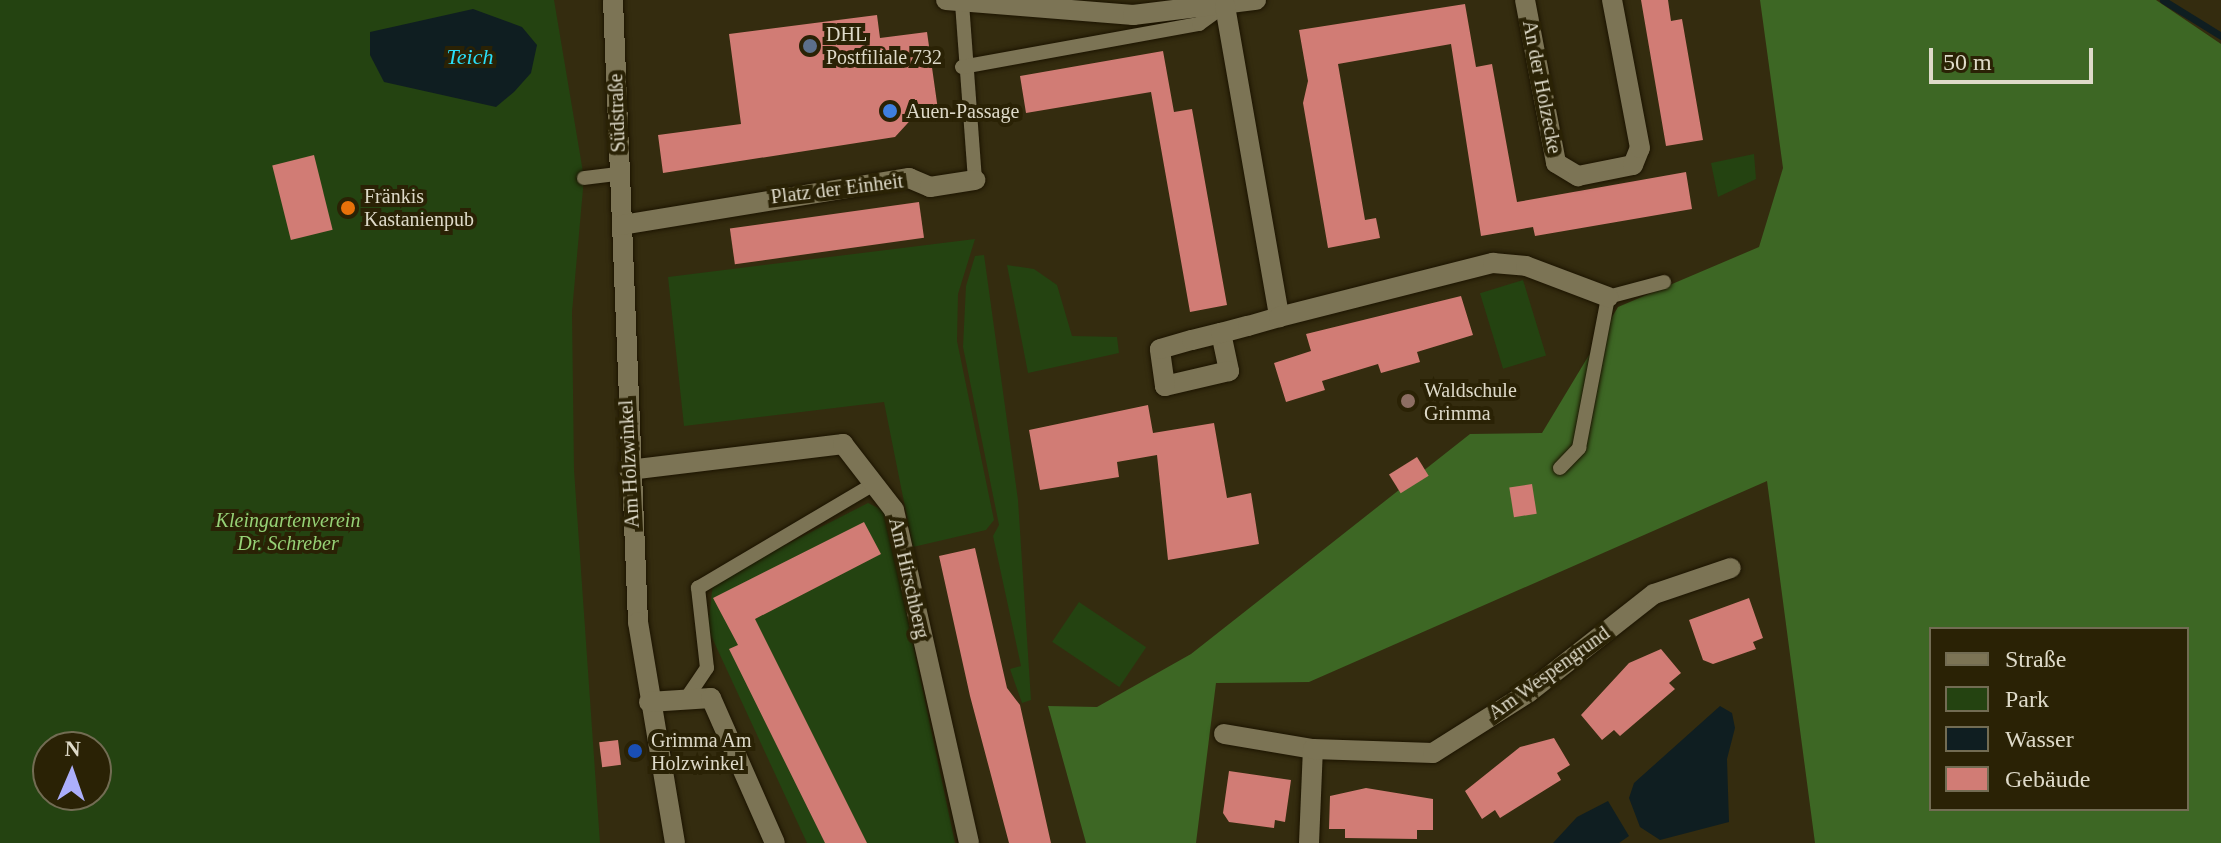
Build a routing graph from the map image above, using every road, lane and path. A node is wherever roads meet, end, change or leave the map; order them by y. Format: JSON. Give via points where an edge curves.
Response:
{"nodes":[{"id":1,"x":613,"y":0,"type":"edge"},
{"id":2,"x":1256,"y":0,"type":"edge"},
{"id":3,"x":1525,"y":0,"type":"edge"},
{"id":4,"x":1612,"y":0,"type":"edge"},
{"id":5,"x":954,"y":1,"type":"edge"},
{"id":6,"x":1225,"y":6,"type":"junction"},
{"id":7,"x":962,"y":67,"type":"junction"},
{"id":8,"x":619,"y":174,"type":"junction"},
{"id":9,"x":584,"y":178,"type":"dead end"},
{"id":10,"x":975,"y":180,"type":"joint"},
{"id":11,"x":622,"y":225,"type":"junction"},
{"id":12,"x":1664,"y":282,"type":"dead end"},
{"id":13,"x":1608,"y":297,"type":"junction"},
{"id":14,"x":1279,"y":317,"type":"junction"},
{"id":15,"x":1221,"y":333,"type":"dead end"},
{"id":16,"x":1560,"y":468,"type":"dead end"},
{"id":17,"x":629,"y":470,"type":"junction"},
{"id":18,"x":874,"y":484,"type":"junction"},
{"id":19,"x":1731,"y":568,"type":"dead end"},
{"id":20,"x":688,"y":696,"type":"junction"},
{"id":21,"x":649,"y":702,"type":"junction"},
{"id":22,"x":1224,"y":734,"type":"dead end"},
{"id":23,"x":1313,"y":749,"type":"junction"},
{"id":24,"x":675,"y":843,"type":"edge"},
{"id":25,"x":775,"y":843,"type":"edge"},
{"id":26,"x":969,"y":843,"type":"edge"},
{"id":27,"x":1309,"y":843,"type":"edge"}],
"edges":[{"from":1,"to":8,"type":"street","name":"Südstraße"},
{"from":2,"to":6,"type":"street"},
{"from":3,"to":4,"type":"street","name":"An der Holzecke","via":[[1556,163],[1578,176],[1633,165],[1640,148]]},
{"from":5,"to":6,"type":"street","via":[[1133,15]]},
{"from":5,"to":7,"type":"lane","name":"Platz der Einheit"},
{"from":6,"to":7,"type":"lane","via":[[1199,24]]},
{"from":6,"to":14,"type":"street"},
{"from":7,"to":10,"type":"lane","name":"Platz der Einheit"},
{"from":8,"to":9,"type":"lane"},
{"from":8,"to":11,"type":"street","name":"Südstraße"},
{"from":10,"to":11,"type":"street","name":"Platz der Einheit","via":[[930,187],[909,178],[727,202],[716,215]]},
{"from":11,"to":17,"type":"street","name":"Am Holzwinkel"},
{"from":12,"to":13,"type":"lane"},
{"from":13,"to":14,"type":"street","via":[[1526,266],[1493,263]]},
{"from":13,"to":16,"type":"lane","via":[[1582,434]]},
{"from":14,"to":15,"type":"street"},
{"from":17,"to":18,"type":"street","name":"Am Hirschberg","via":[[843,444]]},
{"from":17,"to":21,"type":"street","name":"Am Holzwinkel"},
{"from":18,"to":20,"type":"lane","via":[[698,588],[707,668]]},
{"from":18,"to":26,"type":"street","name":"Am Hirschberg","via":[[894,510]]},
{"from":19,"to":23,"type":"street","name":"Am Wespengrund","via":[[1654,594],[1528,693],[1433,753]]},
{"from":20,"to":21,"type":"street"},
{"from":20,"to":25,"type":"street","via":[[711,698]]},
{"from":21,"to":24,"type":"street","name":"Am Holzwinkel"},
{"from":22,"to":23,"type":"street","name":"Am Wespengrund"},
{"from":23,"to":27,"type":"street"}]}
